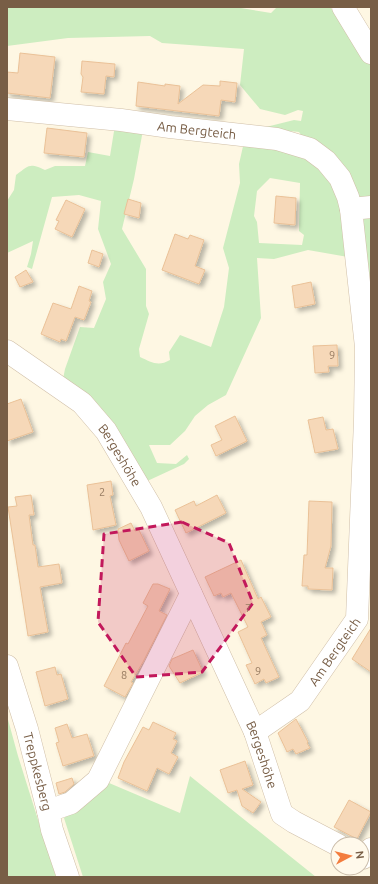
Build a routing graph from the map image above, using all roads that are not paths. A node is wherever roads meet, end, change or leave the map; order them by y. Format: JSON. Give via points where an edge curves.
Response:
{"nodes":[{"id":1,"x":344,"y":7,"type":"edge"},
{"id":2,"x":371,"y":53,"type":"edge"},
{"id":3,"x":7,"y":109,"type":"edge"},
{"id":4,"x":361,"y":208,"type":"edge"},
{"id":5,"x":7,"y":351,"type":"edge"},
{"id":6,"x":191,"y":594,"type":"junction"},
{"id":7,"x":7,"y":666,"type":"edge"},
{"id":8,"x":255,"y":732,"type":"junction"},
{"id":9,"x":48,"y":811,"type":"junction"},
{"id":10,"x":330,"y":841,"type":"edge"},
{"id":11,"x":68,"y":877,"type":"edge"}],
"edges":[{"from":1,"to":2,"type":"street"},
{"from":3,"to":4,"type":"street","name":"Am Bergteich","via":[[277,139],[310,149],[326,162],[340,178],[348,197]]},
{"from":4,"to":8,"type":"street","name":"Am Bergteich","via":[[366,420],[357,619],[300,701]]},
{"from":5,"to":6,"type":"street","name":"Bergeshöhe","via":[[82,403],[106,432],[151,507]]},
{"from":6,"to":8,"type":"street","name":"Bergeshöhe"},
{"from":6,"to":9,"type":"street","via":[[98,780],[71,803]]},
{"from":7,"to":9,"type":"street","name":"Treppkesberg"},
{"from":8,"to":10,"type":"street","name":"Bergeshöhe","via":[[282,814]]},
{"from":9,"to":11,"type":"street","name":"Treppkesberg"}]}
